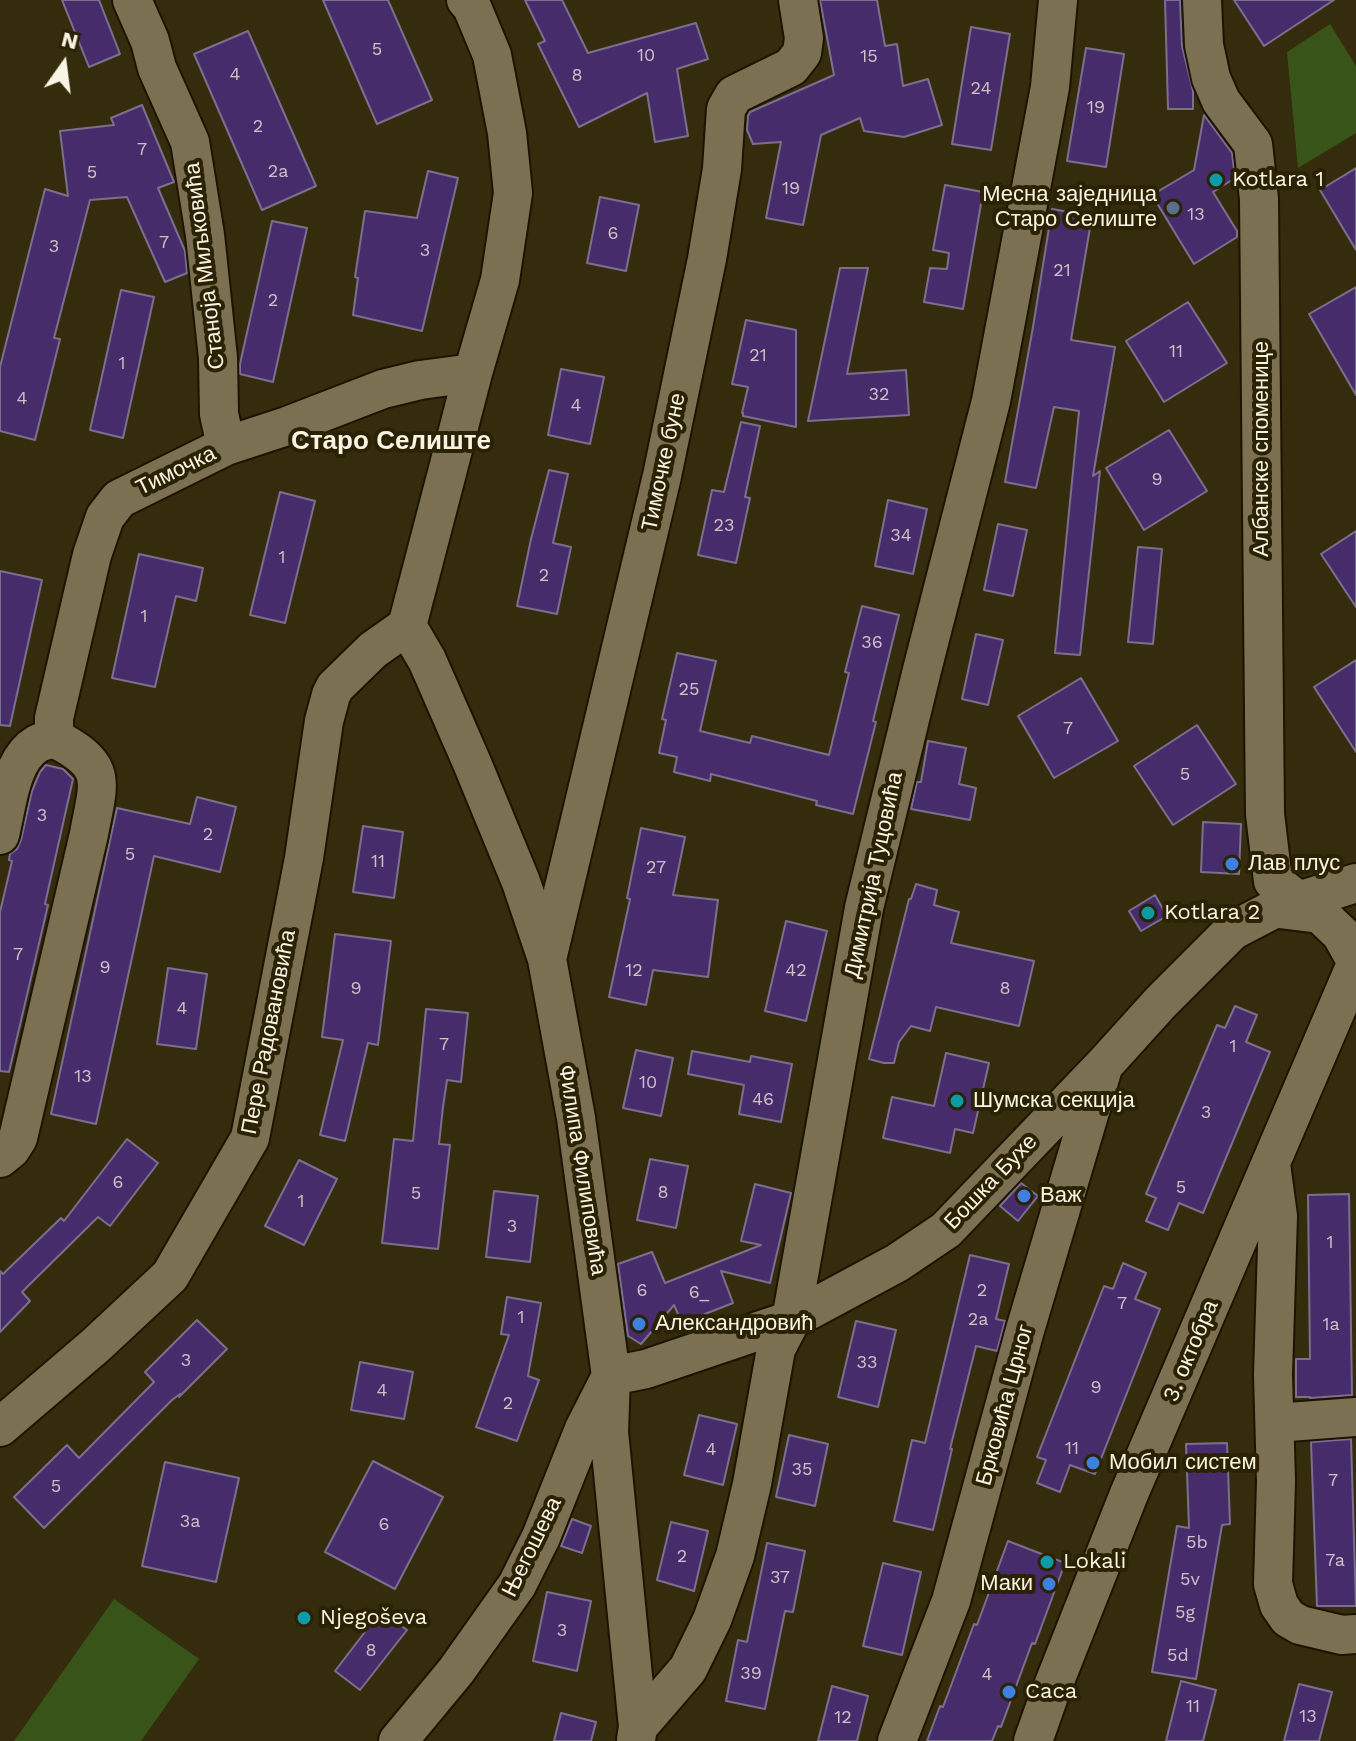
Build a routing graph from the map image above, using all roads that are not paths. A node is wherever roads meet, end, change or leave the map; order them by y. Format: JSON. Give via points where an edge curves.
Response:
{"nodes":[{"id":1,"x":132,"y":0,"type":"edge"},
{"id":2,"x":466,"y":0,"type":"edge"},
{"id":3,"x":798,"y":0,"type":"edge"},
{"id":4,"x":1058,"y":0,"type":"edge"},
{"id":5,"x":1202,"y":0,"type":"edge"},
{"id":6,"x":473,"y":373,"type":"junction"},
{"id":7,"x":226,"y":446,"type":"junction"},
{"id":8,"x":407,"y":626,"type":"junction"},
{"id":9,"x":54,"y":738,"type":"junction"},
{"id":10,"x":0,"y":835,"type":"edge"},
{"id":11,"x":1356,"y":883,"type":"edge"},
{"id":12,"x":1286,"y":904,"type":"junction"},
{"id":13,"x":547,"y":959,"type":"junction"},
{"id":14,"x":1356,"y":963,"type":"edge"},
{"id":15,"x":1104,"y":1065,"type":"junction"},
{"id":16,"x":0,"y":1158,"type":"edge"},
{"id":17,"x":1271,"y":1163,"type":"junction"},
{"id":18,"x":791,"y":1320,"type":"junction"},
{"id":19,"x":611,"y":1376,"type":"junction"},
{"id":20,"x":1356,"y":1417,"type":"edge"},
{"id":21,"x":1275,"y":1423,"type":"junction"},
{"id":22,"x":0,"y":1427,"type":"edge"},
{"id":23,"x":1356,"y":1634,"type":"edge"},
{"id":24,"x":637,"y":1734,"type":"edge"},
{"id":25,"x":398,"y":1741,"type":"edge"},
{"id":26,"x":897,"y":1741,"type":"edge"},
{"id":27,"x":1033,"y":1741,"type":"edge"}],
"edges":[{"from":1,"to":7,"type":"street","name":"Станоја Миљковића","via":[[190,142]]},
{"from":2,"to":6,"type":"street","via":[[492,55],[513,193],[500,280]]},
{"from":3,"to":13,"type":"street","name":"Тимочке буне","via":[[802,53],[791,67],[734,95],[726,109],[707,259],[662,476]]},
{"from":4,"to":18,"type":"street","name":"Димитрија Туцовића","via":[[1050,87],[991,401],[864,908]]},
{"from":5,"to":12,"type":"street","name":"Албанске споменице","via":[[1211,78],[1253,144],[1258,186],[1265,814],[1273,881]]},
{"from":6,"to":7,"type":"street","name":"Тимочка","via":[[383,389]]},
{"from":6,"to":8,"type":"street"},
{"from":7,"to":9,"type":"street","name":"Тимочка","via":[[119,499],[105,517],[54,718]]},
{"from":8,"to":13,"type":"street","name":"Филипа Филиповића","via":[[477,776]]},
{"from":8,"to":22,"type":"street","name":"Пере Радовановића","via":[[373,650],[331,695],[250,1138],[170,1276]]},
{"from":9,"to":10,"type":"street","via":[[25,753],[16,768]]},
{"from":9,"to":16,"type":"street","via":[[88,759],[98,789],[18,1138]]},
{"from":11,"to":12,"type":"street","name":"Бошка Бухе"},
{"from":12,"to":14,"type":"street","via":[[1320,914],[1341,934]]},
{"from":12,"to":15,"type":"street","name":"Бошка Бухе","via":[[1232,931]]},
{"from":13,"to":19,"type":"street","name":"Филипа Филиповића","via":[[576,1118]]},
{"from":14,"to":17,"type":"street","name":"3. октобра"},
{"from":15,"to":18,"type":"street","name":"Бошка Бухе","via":[[946,1230]]},
{"from":15,"to":26,"type":"street","name":"Брковића Црног","via":[[951,1601]]},
{"from":17,"to":21,"type":"street","via":[[1278,1216]]},
{"from":17,"to":27,"type":"street","name":"3. октобра","via":[[1104,1554]]},
{"from":18,"to":19,"type":"street","name":"Бошка Бухе"},
{"from":18,"to":24,"type":"street","name":"Димитрија Туцовића","via":[[776,1349],[735,1556],[712,1620],[688,1669]]},
{"from":19,"to":24,"type":"street","name":"Филипа Филиповића","via":[[609,1432]]},
{"from":19,"to":25,"type":"street","name":"Његошева","via":[[517,1585]]},
{"from":20,"to":21,"type":"street"},
{"from":21,"to":23,"type":"street","via":[[1273,1584],[1279,1605],[1300,1625]]}]}
